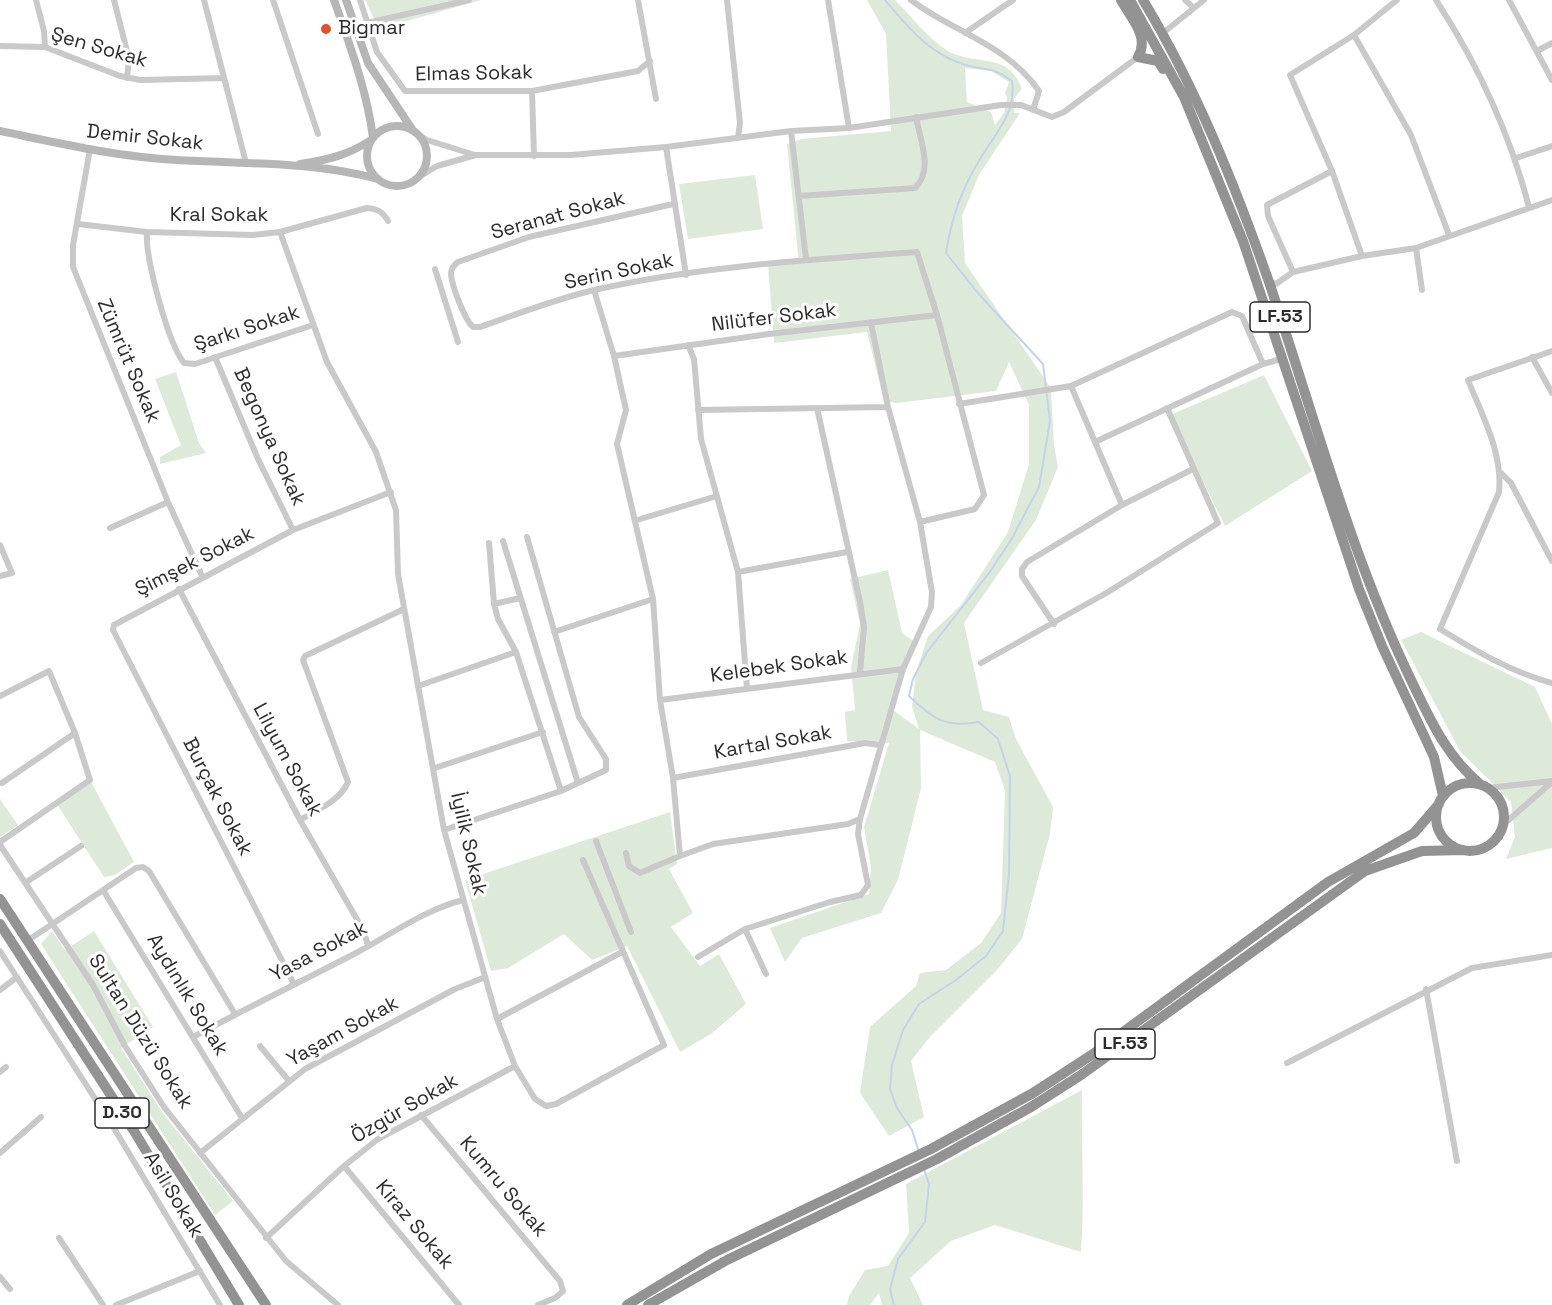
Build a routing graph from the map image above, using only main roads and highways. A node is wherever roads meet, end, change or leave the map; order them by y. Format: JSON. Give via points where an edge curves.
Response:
{"nodes":[{"id":1,"x":1121,"y":0,"type":"edge"},
{"id":2,"x":1130,"y":0,"type":"edge"},
{"id":3,"x":1143,"y":0,"type":"edge"},
{"id":4,"x":1243,"y":241,"type":"junction"},
{"id":5,"x":1484,"y":786,"type":"junction"},
{"id":6,"x":1441,"y":800,"type":"junction"},
{"id":7,"x":1463,"y":850,"type":"junction"},
{"id":8,"x":0,"y":899,"type":"edge"},
{"id":9,"x":0,"y":924,"type":"edge"},
{"id":10,"x":934,"y":1154,"type":"junction"},
{"id":11,"x":239,"y":1305,"type":"edge"},
{"id":12,"x":266,"y":1305,"type":"edge"},
{"id":13,"x":627,"y":1305,"type":"edge"},
{"id":14,"x":648,"y":1305,"type":"edge"}],
"edges":[{"from":1,"to":4,"type":"highway","via":[[1144,40],[1138,57],[1158,61],[1165,73]]},
{"from":2,"to":4,"type":"highway","number":"LF.53","via":[[1184,98]]},
{"from":3,"to":5,"type":"highway","number":"LF.53","via":[[1213,137],[1270,287],[1361,561],[1402,660],[1447,751]]},
{"from":4,"to":6,"type":"highway","number":"LF.53","via":[[1359,590],[1434,757]]},
{"from":5,"to":6,"type":"highway","number":"LF.53","via":[[1464,783]]},
{"from":5,"to":7,"type":"highway","number":"LF.53","via":[[1502,803],[1504,824],[1493,842],[1484,848]]},
{"from":6,"to":7,"type":"highway","number":"LF.53","via":[[1437,824],[1446,841]]},
{"from":6,"to":10,"type":"highway","number":"LF.53","via":[[1414,834],[1321,887],[1093,1054]]},
{"from":7,"to":10,"type":"highway","number":"LF.53","via":[[1422,851],[1365,871],[1081,1075],[999,1126]]},
{"from":8,"to":12,"type":"highway","number":"D.30"},
{"from":9,"to":11,"type":"highway","number":"D.30","via":[[134,1131]]},
{"from":10,"to":13,"type":"highway","number":"LF.53","via":[[908,1160],[711,1254]]},
{"from":10,"to":14,"type":"highway","number":"LF.53","via":[[910,1172],[728,1260]]}]}
